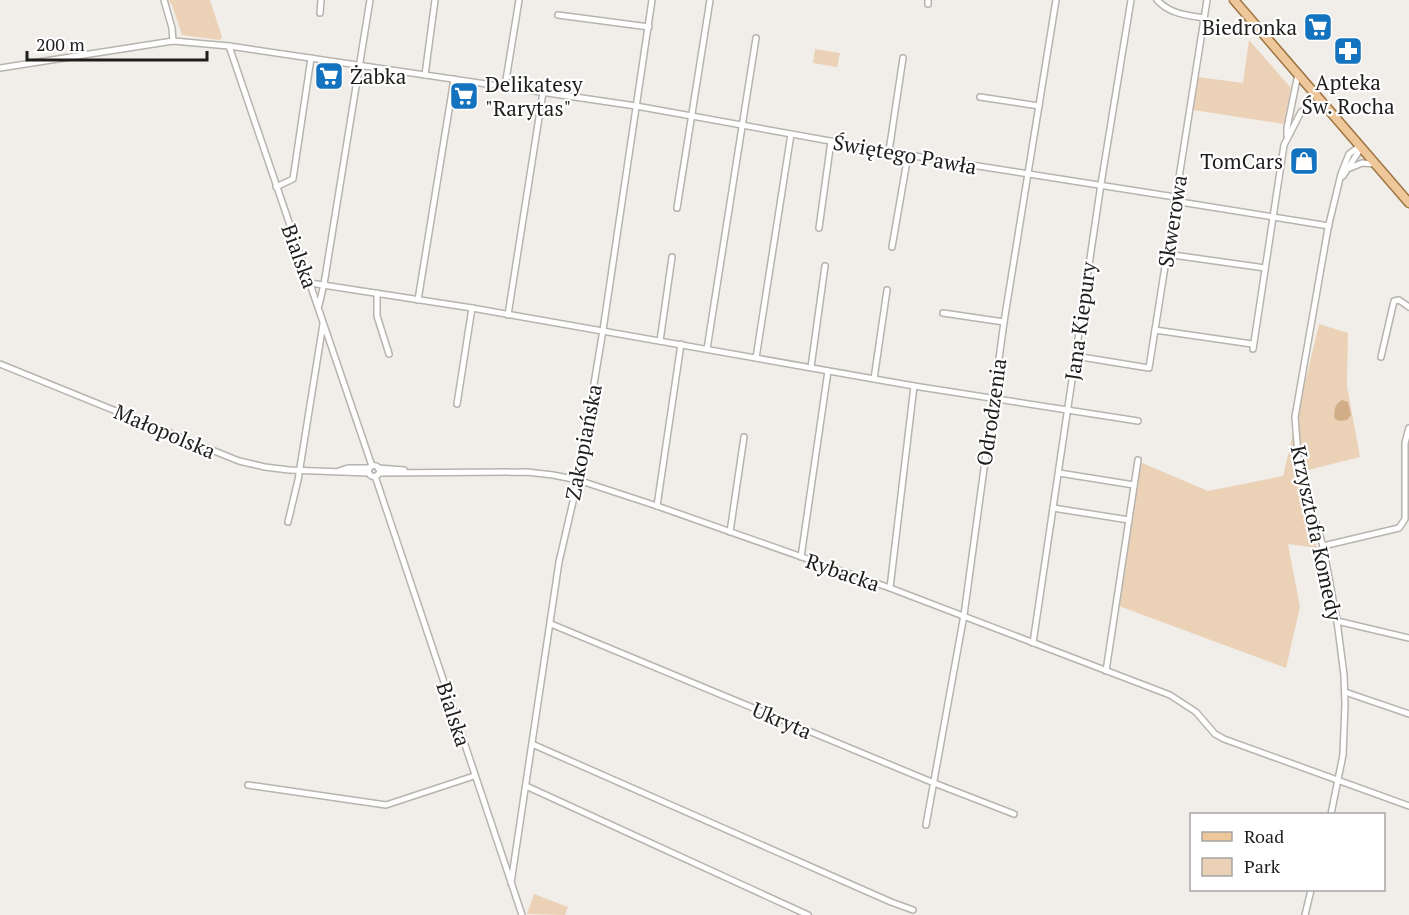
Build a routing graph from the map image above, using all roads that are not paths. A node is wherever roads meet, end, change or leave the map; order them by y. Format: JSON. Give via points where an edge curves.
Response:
{"nodes":[{"id":1,"x":164,"y":0,"type":"edge"},
{"id":2,"x":321,"y":0,"type":"edge"},
{"id":3,"x":370,"y":0,"type":"edge"},
{"id":4,"x":435,"y":0,"type":"edge"},
{"id":5,"x":519,"y":0,"type":"edge"},
{"id":6,"x":652,"y":0,"type":"edge"},
{"id":7,"x":710,"y":0,"type":"edge"},
{"id":8,"x":1056,"y":0,"type":"edge"},
{"id":9,"x":1131,"y":0,"type":"edge"},
{"id":10,"x":1157,"y":0,"type":"edge"},
{"id":11,"x":1207,"y":0,"type":"edge"},
{"id":12,"x":1233,"y":0,"type":"edge"},
{"id":13,"x":320,"y":13,"type":"dead end"},
{"id":14,"x":558,"y":15,"type":"dead end"},
{"id":15,"x":1204,"y":18,"type":"junction"},
{"id":16,"x":648,"y":27,"type":"junction"},
{"id":17,"x":756,"y":38,"type":"dead end"},
{"id":18,"x":174,"y":41,"type":"junction"},
{"id":19,"x":229,"y":46,"type":"junction"},
{"id":20,"x":311,"y":58,"type":"junction"},
{"id":21,"x":903,"y":58,"type":"dead end"},
{"id":22,"x":360,"y":65,"type":"junction"},
{"id":23,"x":0,"y":68,"type":"edge"},
{"id":24,"x":1298,"y":74,"type":"junction"},
{"id":25,"x":425,"y":75,"type":"junction"},
{"id":26,"x":454,"y":79,"type":"junction"},
{"id":27,"x":505,"y":86,"type":"junction"},
{"id":28,"x":543,"y":92,"type":"junction"},
{"id":29,"x":980,"y":97,"type":"dead end"},
{"id":30,"x":636,"y":106,"type":"junction"},
{"id":31,"x":1039,"y":106,"type":"junction"},
{"id":32,"x":1327,"y":108,"type":"junction"},
{"id":33,"x":691,"y":116,"type":"junction"},
{"id":34,"x":741,"y":125,"type":"junction"},
{"id":35,"x":791,"y":134,"type":"junction"},
{"id":36,"x":1287,"y":137,"type":"junction"},
{"id":37,"x":1353,"y":138,"type":"junction"},
{"id":38,"x":831,"y":141,"type":"junction"},
{"id":39,"x":1361,"y":147,"type":"junction"},
{"id":40,"x":889,"y":151,"type":"junction"},
{"id":41,"x":908,"y":154,"type":"junction"},
{"id":42,"x":1349,"y":154,"type":"junction"},
{"id":43,"x":1375,"y":164,"type":"junction"},
{"id":44,"x":1346,"y":171,"type":"junction"},
{"id":45,"x":1028,"y":174,"type":"junction"},
{"id":46,"x":1339,"y":182,"type":"junction"},
{"id":47,"x":1101,"y":184,"type":"junction"},
{"id":48,"x":276,"y":187,"type":"junction"},
{"id":49,"x":1175,"y":199,"type":"junction"},
{"id":50,"x":1409,"y":203,"type":"edge"},
{"id":51,"x":677,"y":208,"type":"dead end"},
{"id":52,"x":1273,"y":216,"type":"junction"},
{"id":53,"x":1329,"y":226,"type":"junction"},
{"id":54,"x":819,"y":228,"type":"dead end"},
{"id":55,"x":892,"y":247,"type":"dead end"},
{"id":56,"x":1166,"y":254,"type":"junction"},
{"id":57,"x":672,"y":256,"type":"dead end"},
{"id":58,"x":825,"y":266,"type":"dead end"},
{"id":59,"x":1265,"y":268,"type":"junction"},
{"id":60,"x":310,"y":283,"type":"junction"},
{"id":61,"x":324,"y":284,"type":"junction"},
{"id":62,"x":887,"y":290,"type":"dead end"},
{"id":63,"x":377,"y":294,"type":"junction"},
{"id":64,"x":418,"y":300,"type":"junction"},
{"id":65,"x":318,"y":307,"type":"junction"},
{"id":66,"x":1409,"y":307,"type":"edge"},
{"id":67,"x":472,"y":308,"type":"junction"},
{"id":68,"x":944,"y":313,"type":"dead end"},
{"id":69,"x":508,"y":315,"type":"junction"},
{"id":70,"x":324,"y":322,"type":"junction"},
{"id":71,"x":1004,"y":322,"type":"junction"},
{"id":72,"x":603,"y":330,"type":"junction"},
{"id":73,"x":1155,"y":330,"type":"junction"},
{"id":74,"x":660,"y":340,"type":"junction"},
{"id":75,"x":681,"y":344,"type":"junction"},
{"id":76,"x":707,"y":349,"type":"junction"},
{"id":77,"x":389,"y":354,"type":"dead end"},
{"id":78,"x":1075,"y":356,"type":"junction"},
{"id":79,"x":1381,"y":357,"type":"dead end"},
{"id":80,"x":756,"y":358,"type":"junction"},
{"id":81,"x":0,"y":364,"type":"edge"},
{"id":82,"x":811,"y":367,"type":"junction"},
{"id":83,"x":828,"y":370,"type":"junction"},
{"id":84,"x":874,"y":379,"type":"junction"},
{"id":85,"x":914,"y":386,"type":"junction"},
{"id":86,"x":993,"y":399,"type":"junction"},
{"id":87,"x":457,"y":404,"type":"dead end"},
{"id":88,"x":1067,"y":410,"type":"junction"},
{"id":89,"x":1138,"y":421,"type":"dead end"},
{"id":90,"x":1409,"y":428,"type":"edge"},
{"id":91,"x":744,"y":437,"type":"dead end"},
{"id":92,"x":1138,"y":460,"type":"dead end"},
{"id":93,"x":299,"y":471,"type":"junction"},
{"id":94,"x":374,"y":471,"type":"junction"},
{"id":95,"x":1059,"y":473,"type":"junction"},
{"id":96,"x":578,"y":480,"type":"junction"},
{"id":97,"x":1134,"y":486,"type":"junction"},
{"id":98,"x":657,"y":506,"type":"junction"},
{"id":99,"x":1053,"y":508,"type":"junction"},
{"id":100,"x":1129,"y":520,"type":"junction"},
{"id":101,"x":1407,"y":520,"type":"edge"},
{"id":102,"x":288,"y":522,"type":"dead end"},
{"id":103,"x":730,"y":532,"type":"junction"},
{"id":104,"x":1323,"y":546,"type":"junction"},
{"id":105,"x":801,"y":557,"type":"junction"},
{"id":106,"x":890,"y":588,"type":"junction"},
{"id":107,"x":964,"y":615,"type":"junction"},
{"id":108,"x":1337,"y":621,"type":"junction"},
{"id":109,"x":550,"y":624,"type":"junction"},
{"id":110,"x":1409,"y":638,"type":"edge"},
{"id":111,"x":1033,"y":643,"type":"junction"},
{"id":112,"x":1106,"y":671,"type":"junction"},
{"id":113,"x":1345,"y":692,"type":"junction"},
{"id":114,"x":1409,"y":714,"type":"edge"},
{"id":115,"x":532,"y":744,"type":"junction"},
{"id":116,"x":474,"y":776,"type":"junction"},
{"id":117,"x":1339,"y":780,"type":"junction"},
{"id":118,"x":934,"y":783,"type":"junction"},
{"id":119,"x":248,"y":785,"type":"dead end"},
{"id":120,"x":526,"y":786,"type":"junction"},
{"id":121,"x":1409,"y":806,"type":"edge"},
{"id":122,"x":1331,"y":813,"type":"edge"},
{"id":123,"x":1014,"y":814,"type":"dead end"},
{"id":124,"x":926,"y":825,"type":"dead end"},
{"id":125,"x":511,"y":883,"type":"junction"},
{"id":126,"x":1311,"y":891,"type":"edge"},
{"id":127,"x":913,"y":910,"type":"dead end"},
{"id":128,"x":522,"y":915,"type":"edge"},
{"id":129,"x":808,"y":915,"type":"edge"},
{"id":130,"x":1305,"y":915,"type":"edge"}],
"edges":[{"from":1,"to":18,"type":"street"},
{"from":2,"to":13,"type":"street"},
{"from":3,"to":22,"type":"street"},
{"from":4,"to":25,"type":"street"},
{"from":5,"to":27,"type":"street"},
{"from":6,"to":16,"type":"street","name":"Zakopiańska"},
{"from":7,"to":33,"type":"street"},
{"from":8,"to":31,"type":"street","name":"Odrodzenia"},
{"from":9,"to":47,"type":"street","name":"Jana Kiepury"},
{"from":10,"to":15,"type":"street","via":[[1176,14]]},
{"from":11,"to":15,"type":"street","name":"Skwerowa"},
{"from":12,"to":24,"type":"main road"},
{"from":14,"to":16,"type":"street"},
{"from":15,"to":49,"type":"street","name":"Skwerowa"},
{"from":16,"to":30,"type":"street","name":"Zakopiańska"},
{"from":17,"to":34,"type":"street"},
{"from":18,"to":19,"type":"street","name":"Świętego Pawła"},
{"from":18,"to":23,"type":"street","name":"Świętego Pawła"},
{"from":19,"to":20,"type":"street","name":"Świętego Pawła"},
{"from":19,"to":48,"type":"street","name":"Bialska"},
{"from":20,"to":22,"type":"street","name":"Świętego Pawła"},
{"from":20,"to":48,"type":"street","via":[[292,179]]},
{"from":21,"to":40,"type":"street"},
{"from":22,"to":25,"type":"street","name":"Świętego Pawła"},
{"from":22,"to":61,"type":"street"},
{"from":24,"to":32,"type":"main road"},
{"from":24,"to":36,"type":"street"},
{"from":25,"to":26,"type":"street","name":"Świętego Pawła"},
{"from":26,"to":27,"type":"street","name":"Świętego Pawła"},
{"from":26,"to":64,"type":"street"},
{"from":27,"to":28,"type":"street","name":"Świętego Pawła"},
{"from":28,"to":30,"type":"street","name":"Świętego Pawła"},
{"from":28,"to":69,"type":"street"},
{"from":29,"to":31,"type":"street"},
{"from":30,"to":33,"type":"street","name":"Świętego Pawła"},
{"from":30,"to":72,"type":"street","name":"Zakopiańska"},
{"from":31,"to":45,"type":"street","name":"Odrodzenia"},
{"from":32,"to":36,"type":"street","via":[[1312,107],[1301,112]]},
{"from":32,"to":37,"type":"main road"},
{"from":33,"to":34,"type":"street","name":"Świętego Pawła"},
{"from":33,"to":51,"type":"street"},
{"from":34,"to":35,"type":"street","name":"Świętego Pawła"},
{"from":34,"to":76,"type":"street"},
{"from":35,"to":38,"type":"street","name":"Świętego Pawła"},
{"from":35,"to":80,"type":"street"},
{"from":36,"to":52,"type":"street"},
{"from":37,"to":39,"type":"main road"},
{"from":37,"to":42,"type":"street","name":"Krzysztofa Komedy"},
{"from":38,"to":40,"type":"street","name":"Świętego Pawła"},
{"from":38,"to":54,"type":"street"},
{"from":39,"to":42,"type":"street"},
{"from":39,"to":43,"type":"main road"},
{"from":39,"to":44,"type":"street","name":"Krzysztofa Komedy"},
{"from":40,"to":41,"type":"street","name":"Świętego Pawła"},
{"from":41,"to":45,"type":"street","name":"Świętego Pawła"},
{"from":41,"to":55,"type":"street"},
{"from":42,"to":46,"type":"street","name":"Krzysztofa Komedy"},
{"from":43,"to":44,"type":"street","via":[[1358,164]]},
{"from":43,"to":50,"type":"main road"},
{"from":44,"to":46,"type":"street","name":"Krzysztofa Komedy"},
{"from":45,"to":47,"type":"street","name":"Świętego Pawła"},
{"from":45,"to":71,"type":"street","name":"Odrodzenia"},
{"from":46,"to":53,"type":"street","name":"Krzysztofa Komedy"},
{"from":47,"to":49,"type":"street","name":"Świętego Pawła"},
{"from":47,"to":78,"type":"street","name":"Jana Kiepury"},
{"from":48,"to":60,"type":"street","name":"Bialska"},
{"from":49,"to":52,"type":"street","name":"Świętego Pawła"},
{"from":49,"to":56,"type":"street","name":"Skwerowa"},
{"from":52,"to":53,"type":"street","name":"Świętego Pawła"},
{"from":52,"to":59,"type":"street"},
{"from":53,"to":104,"type":"street","name":"Krzysztofa Komedy","via":[[1295,417],[1299,469]]},
{"from":56,"to":59,"type":"street"},
{"from":56,"to":73,"type":"street","name":"Skwerowa"},
{"from":57,"to":74,"type":"street"},
{"from":58,"to":82,"type":"street"},
{"from":59,"to":73,"type":"street","via":[[1253,346]]},
{"from":60,"to":61,"type":"street"},
{"from":60,"to":65,"type":"street","name":"Bialska"},
{"from":61,"to":63,"type":"street"},
{"from":61,"to":65,"type":"street"},
{"from":62,"to":84,"type":"street"},
{"from":63,"to":64,"type":"street"},
{"from":63,"to":77,"type":"street","via":[[377,316]]},
{"from":64,"to":67,"type":"street"},
{"from":65,"to":70,"type":"street","name":"Bialska"},
{"from":66,"to":79,"type":"street","via":[[1394,301]]},
{"from":67,"to":69,"type":"street"},
{"from":67,"to":87,"type":"street"},
{"from":68,"to":71,"type":"street"},
{"from":69,"to":72,"type":"street"},
{"from":70,"to":93,"type":"street"},
{"from":70,"to":94,"type":"street","name":"Bialska"},
{"from":71,"to":86,"type":"street","name":"Odrodzenia"},
{"from":72,"to":74,"type":"street"},
{"from":72,"to":96,"type":"street","name":"Zakopiańska"},
{"from":73,"to":78,"type":"street","name":"Skwerowa","via":[[1149,368]]},
{"from":74,"to":75,"type":"street"},
{"from":75,"to":76,"type":"street"},
{"from":75,"to":98,"type":"street"},
{"from":76,"to":80,"type":"street"},
{"from":78,"to":88,"type":"street","name":"Jana Kiepury"},
{"from":80,"to":82,"type":"street"},
{"from":81,"to":93,"type":"street","name":"Małopolska","via":[[220,454],[266,468]]},
{"from":82,"to":83,"type":"street"},
{"from":83,"to":84,"type":"street"},
{"from":83,"to":105,"type":"street"},
{"from":84,"to":85,"type":"street"},
{"from":85,"to":86,"type":"street"},
{"from":85,"to":106,"type":"street"},
{"from":86,"to":88,"type":"street"},
{"from":86,"to":107,"type":"street","name":"Odrodzenia"},
{"from":88,"to":89,"type":"street"},
{"from":88,"to":95,"type":"street","name":"Jana Kiepury"},
{"from":90,"to":101,"type":"street","via":[[1405,443]]},
{"from":91,"to":103,"type":"street"},
{"from":92,"to":97,"type":"street"},
{"from":93,"to":94,"type":"street","name":"Małopolska"},
{"from":93,"to":102,"type":"street"},
{"from":94,"to":96,"type":"street","name":"Małopolska","via":[[527,472]]},
{"from":94,"to":116,"type":"street","name":"Bialska"},
{"from":95,"to":97,"type":"street"},
{"from":95,"to":99,"type":"street","name":"Jana Kiepury"},
{"from":96,"to":98,"type":"street","name":"Rybacka"},
{"from":96,"to":109,"type":"street","name":"Zakopiańska"},
{"from":97,"to":100,"type":"street"},
{"from":98,"to":103,"type":"street","name":"Rybacka"},
{"from":99,"to":100,"type":"street"},
{"from":99,"to":111,"type":"street","name":"Jana Kiepury"},
{"from":100,"to":112,"type":"street"},
{"from":101,"to":104,"type":"street","via":[[1399,528]]},
{"from":103,"to":105,"type":"street","name":"Rybacka"},
{"from":104,"to":108,"type":"street","name":"Krzysztofa Komedy"},
{"from":105,"to":106,"type":"street","name":"Rybacka"},
{"from":106,"to":107,"type":"street","name":"Rybacka"},
{"from":107,"to":111,"type":"street","name":"Rybacka"},
{"from":107,"to":118,"type":"street","name":"Odrodzenia"},
{"from":108,"to":110,"type":"street"},
{"from":108,"to":113,"type":"street","name":"Krzysztofa Komedy"},
{"from":109,"to":115,"type":"street","name":"Zakopiańska"},
{"from":109,"to":118,"type":"street","name":"Ukryta"},
{"from":111,"to":112,"type":"street","name":"Rybacka"},
{"from":112,"to":117,"type":"street","name":"Rybacka","via":[[1186,704],[1224,739]]},
{"from":113,"to":114,"type":"street"},
{"from":113,"to":117,"type":"street","name":"Krzysztofa Komedy"},
{"from":115,"to":120,"type":"street","name":"Zakopiańska"},
{"from":115,"to":127,"type":"street"},
{"from":116,"to":119,"type":"street","via":[[386,805]]},
{"from":116,"to":125,"type":"street","name":"Bialska"},
{"from":117,"to":121,"type":"street","name":"Rybacka"},
{"from":117,"to":122,"type":"street","name":"Krzysztofa Komedy"},
{"from":118,"to":123,"type":"street","name":"Ukryta"},
{"from":118,"to":124,"type":"street","name":"Odrodzenia"},
{"from":120,"to":125,"type":"street","name":"Zakopiańska"},
{"from":120,"to":129,"type":"street"},
{"from":125,"to":128,"type":"street","name":"Bialska"},
{"from":126,"to":130,"type":"street"}]}
